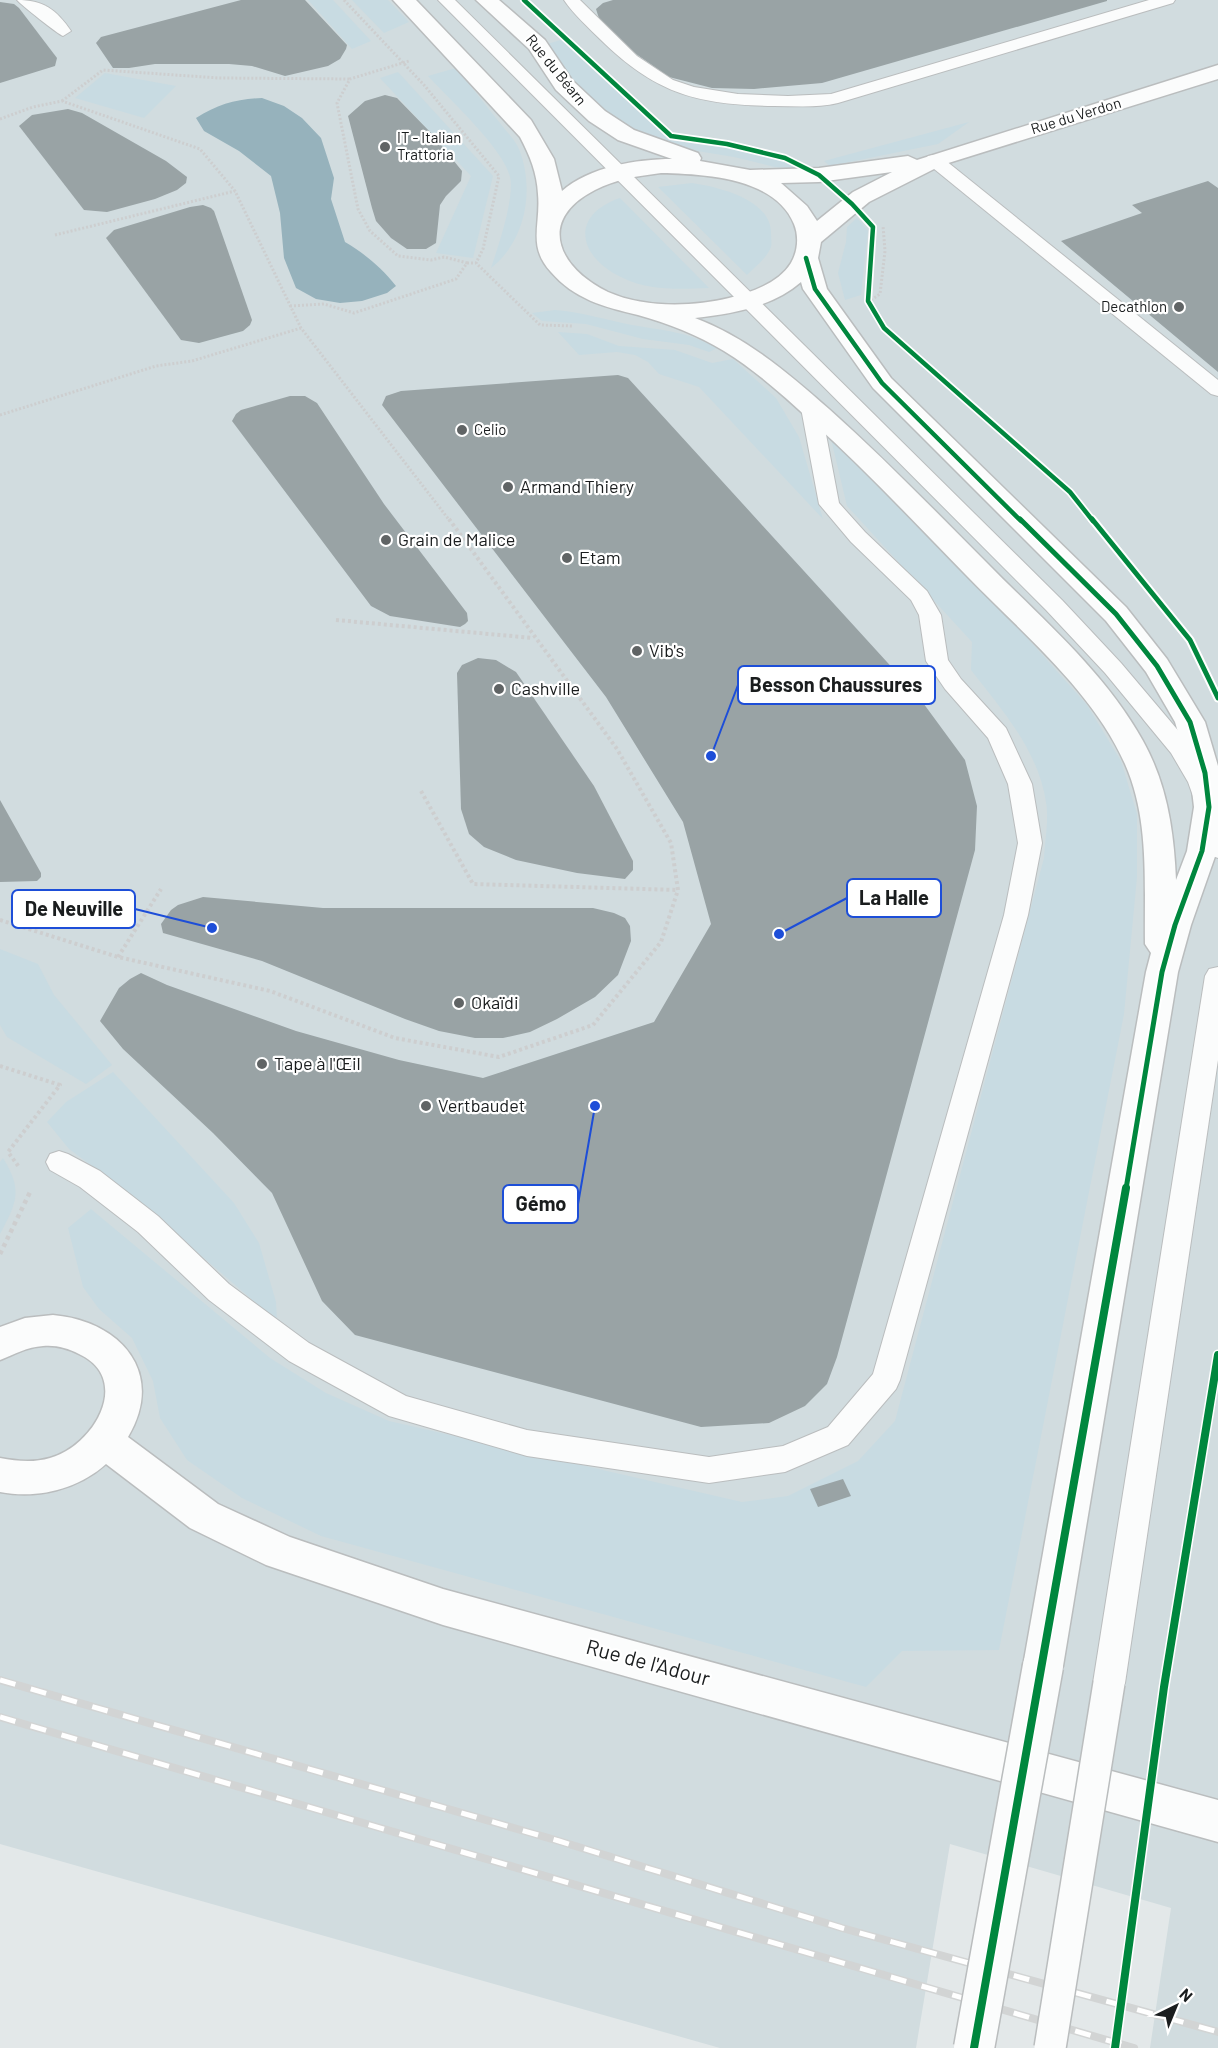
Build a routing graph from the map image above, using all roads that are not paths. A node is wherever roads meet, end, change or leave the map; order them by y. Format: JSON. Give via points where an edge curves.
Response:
{"nodes":[{"id":1,"x":25,"y":0,"type":"edge"},
{"id":2,"x":404,"y":0,"type":"edge"},
{"id":3,"x":446,"y":0,"type":"edge"},
{"id":4,"x":487,"y":0,"type":"edge"},
{"id":5,"x":572,"y":0,"type":"edge"},
{"id":6,"x":1167,"y":0,"type":"edge"},
{"id":7,"x":63,"y":31,"type":"dead end"},
{"id":8,"x":1218,"y":72,"type":"edge"},
{"id":9,"x":934,"y":160,"type":"junction"},
{"id":10,"x":619,"y":173,"type":"junction"},
{"id":11,"x":736,"y":174,"type":"junction"},
{"id":12,"x":551,"y":219,"type":"junction"},
{"id":13,"x":808,"y":248,"type":"junction"},
{"id":14,"x":749,"y":301,"type":"junction"},
{"id":15,"x":639,"y":308,"type":"junction"},
{"id":16,"x":1218,"y":390,"type":"edge"},
{"id":17,"x":811,"y":408,"type":"junction"},
{"id":18,"x":1209,"y":807,"type":"junction"},
{"id":19,"x":1218,"y":849,"type":"edge"},
{"id":20,"x":1162,"y":972,"type":"junction"},
{"id":21,"x":1218,"y":976,"type":"edge"},
{"id":22,"x":59,"y":1161,"type":"dead end"},
{"id":23,"x":0,"y":1344,"type":"edge"},
{"id":24,"x":106,"y":1443,"type":"junction"},
{"id":25,"x":0,"y":1475,"type":"edge"},
{"id":26,"x":1218,"y":1821,"type":"edge"},
{"id":27,"x":974,"y":2048,"type":"edge"},
{"id":28,"x":1050,"y":2048,"type":"edge"}],
"edges":[{"from":1,"to":7,"type":"lane"},
{"from":2,"to":12,"type":"street","via":[[523,125],[537,145],[551,186]]},
{"from":3,"to":10,"type":"lane"},
{"from":4,"to":11,"type":"street","name":"Rue du Béarn","via":[[523,30],[544,53],[564,85],[609,126],[649,145]]},
{"from":5,"to":6,"type":"lane","via":[[649,74],[688,91],[794,102],[832,99]]},
{"from":8,"to":9,"type":"street","name":"Rue du Verdon"},
{"from":9,"to":11,"type":"street","name":"Rue du Verdon","via":[[798,177]]},
{"from":9,"to":13,"type":"street","name":"Rue du Verdon","via":[[861,197]]},
{"from":9,"to":16,"type":"lane"},
{"from":10,"to":11,"type":"street","via":[[661,166]]},
{"from":10,"to":12,"type":"street","via":[[573,194]]},
{"from":10,"to":14,"type":"lane"},
{"from":11,"to":13,"type":"street","via":[[769,187],[788,200],[807,224]]},
{"from":12,"to":15,"type":"street","via":[[548,246],[567,276],[596,295]]},
{"from":13,"to":14,"type":"street","name":"Rue du Verdon","via":[[792,277]]},
{"from":13,"to":18,"type":"street","via":[[815,289],[882,383],[1116,614],[1157,666],[1190,722],[1199,746]]},
{"from":14,"to":15,"type":"street","name":"Rue du Verdon","via":[[690,312]]},
{"from":14,"to":18,"type":"lane","via":[[1113,668],[1179,747],[1200,782]]},
{"from":15,"to":17,"type":"street","via":[[688,323],[743,351]]},
{"from":17,"to":20,"type":"street","via":[[886,477],[1023,616],[1080,678],[1128,739],[1151,795],[1159,833]]},
{"from":17,"to":22,"type":"lane","via":[[829,504],[919,596],[930,615],[937,662],[998,734],[1020,784],[1030,843],[1016,915],[886,1380],[838,1436],[785,1459],[709,1470],[527,1443],[399,1407],[299,1352],[219,1292],[148,1224],[90,1179]]},
{"from":18,"to":19,"type":"lane"},
{"from":18,"to":20,"type":"street","via":[[1202,851]]},
{"from":20,"to":27,"type":"street","bridge":true},
{"from":21,"to":28,"type":"lane","bridge":true},
{"from":23,"to":24,"type":"street","via":[[35,1331],[63,1330],[88,1337],[108,1352],[122,1372],[125,1396],[120,1420]]},
{"from":24,"to":25,"type":"street","via":[[82,1463],[53,1475],[22,1479]]},
{"from":24,"to":26,"type":"street","name":"Rue de l'Adour","via":[[204,1516],[291,1556],[443,1607]]}]}
